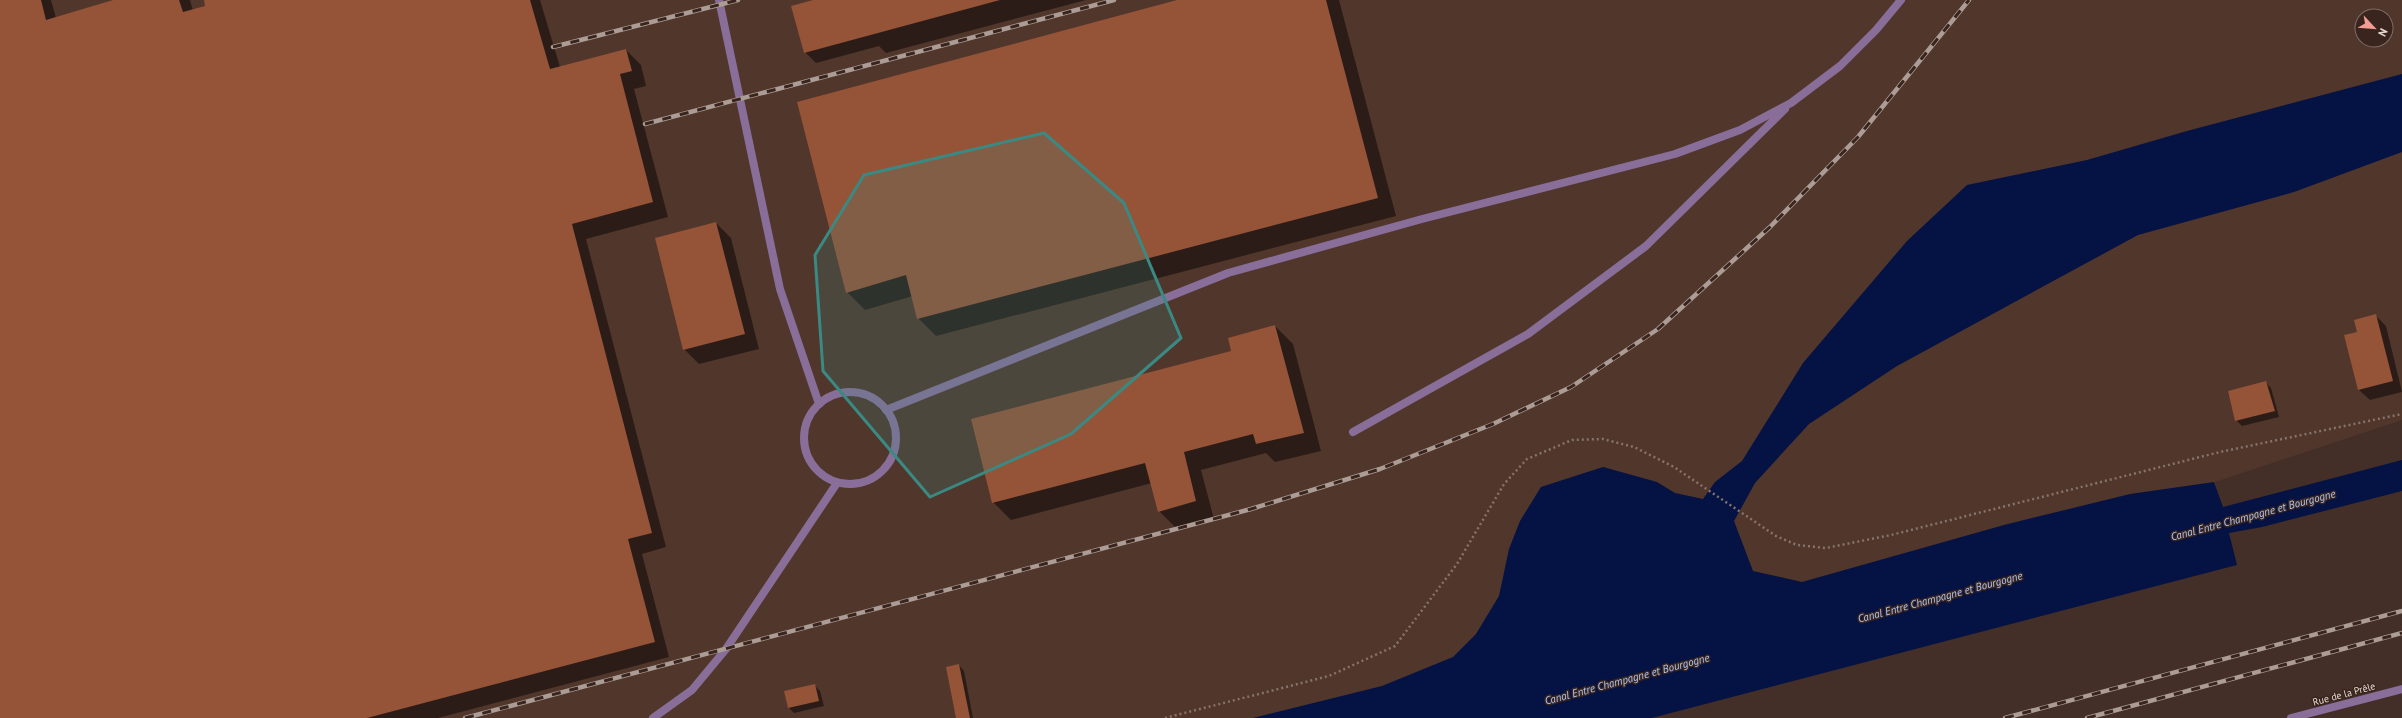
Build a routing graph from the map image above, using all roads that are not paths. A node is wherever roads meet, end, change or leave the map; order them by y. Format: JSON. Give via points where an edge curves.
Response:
{"nodes":[{"id":1,"x":718,"y":0,"type":"edge"},
{"id":2,"x":1901,"y":0,"type":"edge"},
{"id":3,"x":1792,"y":103,"type":"junction"},
{"id":4,"x":819,"y":404,"type":"junction"},
{"id":5,"x":886,"y":410,"type":"junction"},
{"id":6,"x":1353,"y":432,"type":"dead end"},
{"id":7,"x":837,"y":482,"type":"junction"},
{"id":8,"x":2402,"y":689,"type":"edge"},
{"id":9,"x":653,"y":718,"type":"edge"},
{"id":10,"x":2291,"y":718,"type":"edge"}],
"edges":[{"from":1,"to":4,"type":"street","via":[[780,289]]},
{"from":2,"to":3,"type":"street","via":[[1876,30],[1840,66]]},
{"from":3,"to":5,"type":"street","via":[[1740,130],[1675,154],[1422,219],[1228,273]]},
{"from":3,"to":6,"type":"street","via":[[1646,246],[1528,334]]},
{"from":4,"to":5,"type":"street","via":[[832,395],[846,392],[861,393],[875,399]]},
{"from":4,"to":7,"type":"street","via":[[809,415],[804,429],[804,444],[810,461],[821,475]]},
{"from":5,"to":7,"type":"street","via":[[894,424],[896,439],[893,454],[885,468],[871,479],[854,484]]},
{"from":7,"to":9,"type":"street","via":[[726,649],[692,690]]},
{"from":8,"to":10,"type":"street","name":"Rue de la Prêle"}]}
